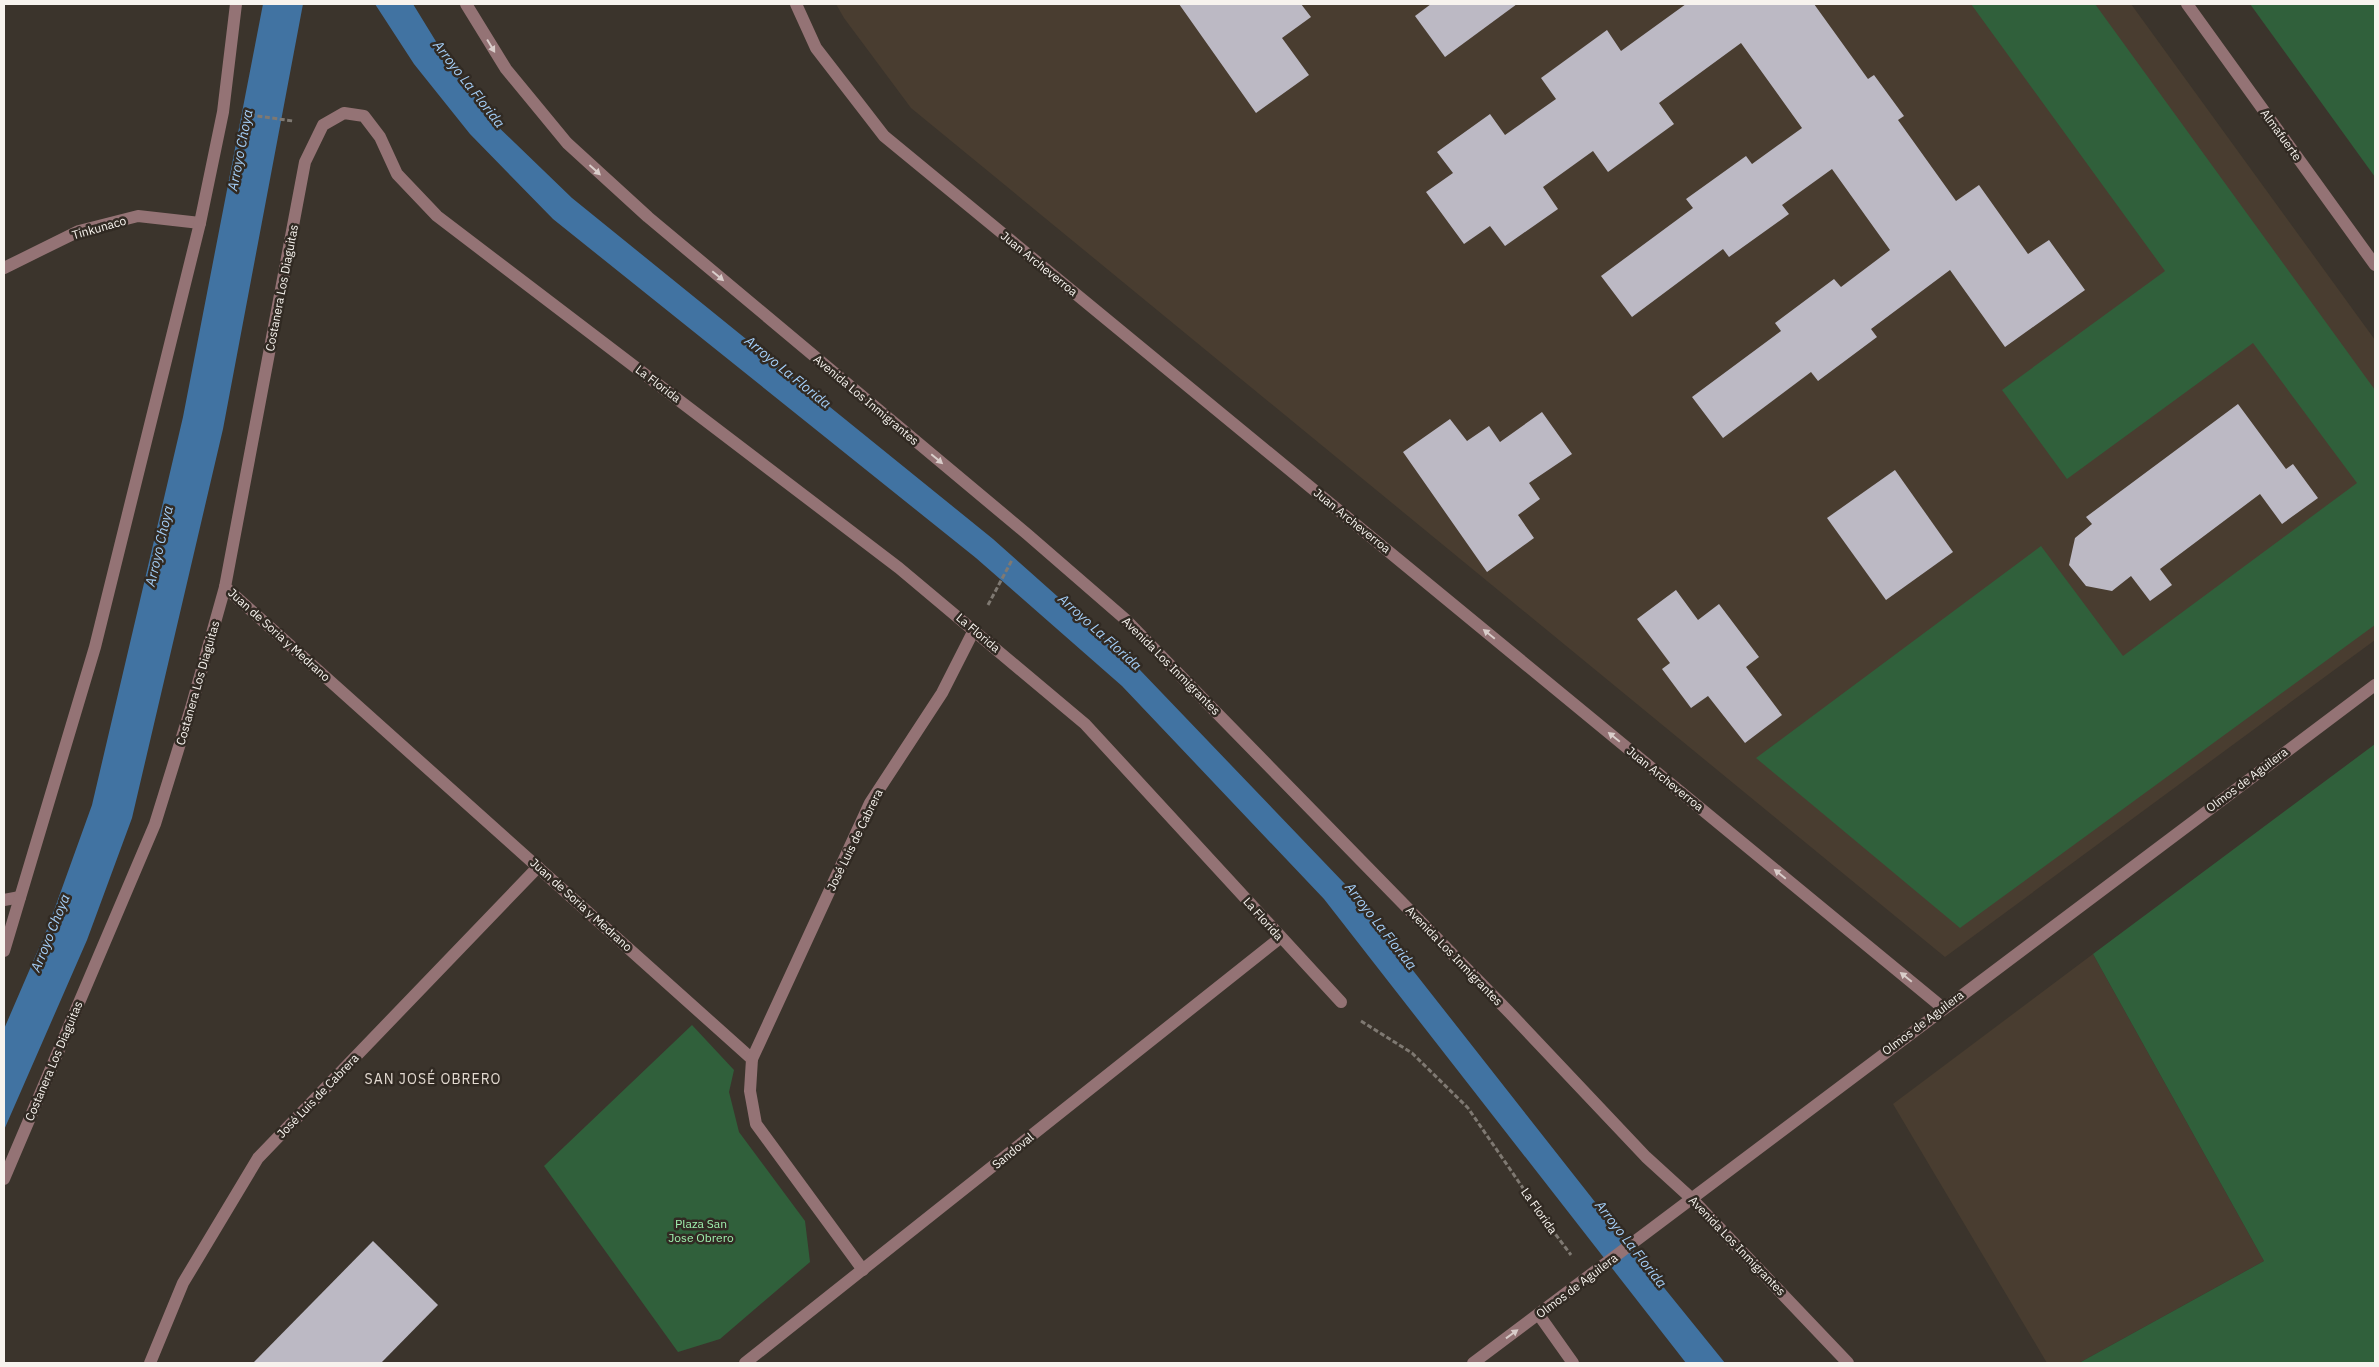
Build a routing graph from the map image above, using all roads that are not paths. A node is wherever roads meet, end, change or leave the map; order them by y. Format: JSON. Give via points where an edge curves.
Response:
{"nodes":[{"id":1,"x":236,"y":4,"type":"edge"},
{"id":2,"x":466,"y":4,"type":"edge"},
{"id":3,"x":796,"y":4,"type":"edge"},
{"id":4,"x":2187,"y":4,"type":"edge"},
{"id":5,"x":305,"y":162,"type":"joint"},
{"id":6,"x":200,"y":223,"type":"junction"},
{"id":7,"x":2375,"y":265,"type":"edge"},
{"id":8,"x":4,"y":268,"type":"edge"},
{"id":9,"x":225,"y":587,"type":"junction"},
{"id":10,"x":974,"y":630,"type":"junction"},
{"id":11,"x":2375,"y":685,"type":"edge"},
{"id":12,"x":538,"y":866,"type":"junction"},
{"id":13,"x":20,"y":897,"type":"junction"},
{"id":14,"x":4,"y":900,"type":"edge"},
{"id":15,"x":1280,"y":938,"type":"junction"},
{"id":16,"x":4,"y":951,"type":"edge"},
{"id":17,"x":1341,"y":1002,"type":"road end"},
{"id":18,"x":1943,"y":1008,"type":"junction"},
{"id":19,"x":752,"y":1059,"type":"junction"},
{"id":20,"x":4,"y":1179,"type":"edge"},
{"id":21,"x":1691,"y":1198,"type":"junction"},
{"id":22,"x":863,"y":1270,"type":"junction"},
{"id":23,"x":1539,"y":1314,"type":"junction"},
{"id":24,"x":150,"y":1363,"type":"edge"},
{"id":25,"x":745,"y":1363,"type":"edge"},
{"id":26,"x":1473,"y":1363,"type":"edge"},
{"id":27,"x":1574,"y":1363,"type":"edge"},
{"id":28,"x":1848,"y":1363,"type":"edge"}],
"edges":[{"from":1,"to":6,"type":"street","via":[[223,112]]},
{"from":2,"to":21,"type":"street","name":"Avenida Los Inmigrantes","one_way":true,"via":[[506,69],[567,143],[648,218],[1125,619],[1646,1157]]},
{"from":18,"to":3,"type":"street","name":"Juan Archeverroa","one_way":true,"via":[[884,136],[816,48]]},
{"from":4,"to":7,"type":"street","name":"Almafuerte"},
{"from":5,"to":9,"type":"street","name":"Costanera Los Diaguitas"},
{"from":5,"to":10,"type":"street","name":"La Florida","via":[[323,125],[344,113],[364,116],[380,137],[398,174],[438,216],[899,568]]},
{"from":6,"to":8,"type":"street","name":"Tinkunaco","via":[[138,216],[79,231]]},
{"from":6,"to":13,"type":"street","via":[[95,647]]},
{"from":9,"to":12,"type":"street","name":"Juan de Soria y Medrano"},
{"from":9,"to":20,"type":"street","name":"Costanera Los Diaguitas","via":[[155,824]]},
{"from":10,"to":15,"type":"street","name":"La Florida","via":[[1085,724]]},
{"from":10,"to":19,"type":"street","name":"José Luis de Cabrera","via":[[942,693],[870,803]]},
{"from":11,"to":18,"type":"street","name":"Olmos de Aguilera"},
{"from":12,"to":19,"type":"street","name":"Juan de Soria y Medrano"},
{"from":12,"to":24,"type":"street","name":"José Luis de Cabrera","via":[[258,1158],[183,1283]]},
{"from":13,"to":14,"type":"street"},
{"from":13,"to":16,"type":"street"},
{"from":15,"to":17,"type":"street","name":"La Florida"},
{"from":15,"to":22,"type":"street","name":"Sandoval"},
{"from":18,"to":21,"type":"street","name":"Olmos de Aguilera"},
{"from":19,"to":22,"type":"street","via":[[750,1091],[756,1124]]},
{"from":21,"to":23,"type":"street","name":"Olmos de Aguilera"},
{"from":21,"to":28,"type":"street","name":"Avenida Los Inmigrantes"},
{"from":22,"to":25,"type":"street","name":"Sandoval"},
{"from":26,"to":23,"type":"street","name":"Olmos de Aguilera","one_way":true},
{"from":23,"to":27,"type":"street"}]}
